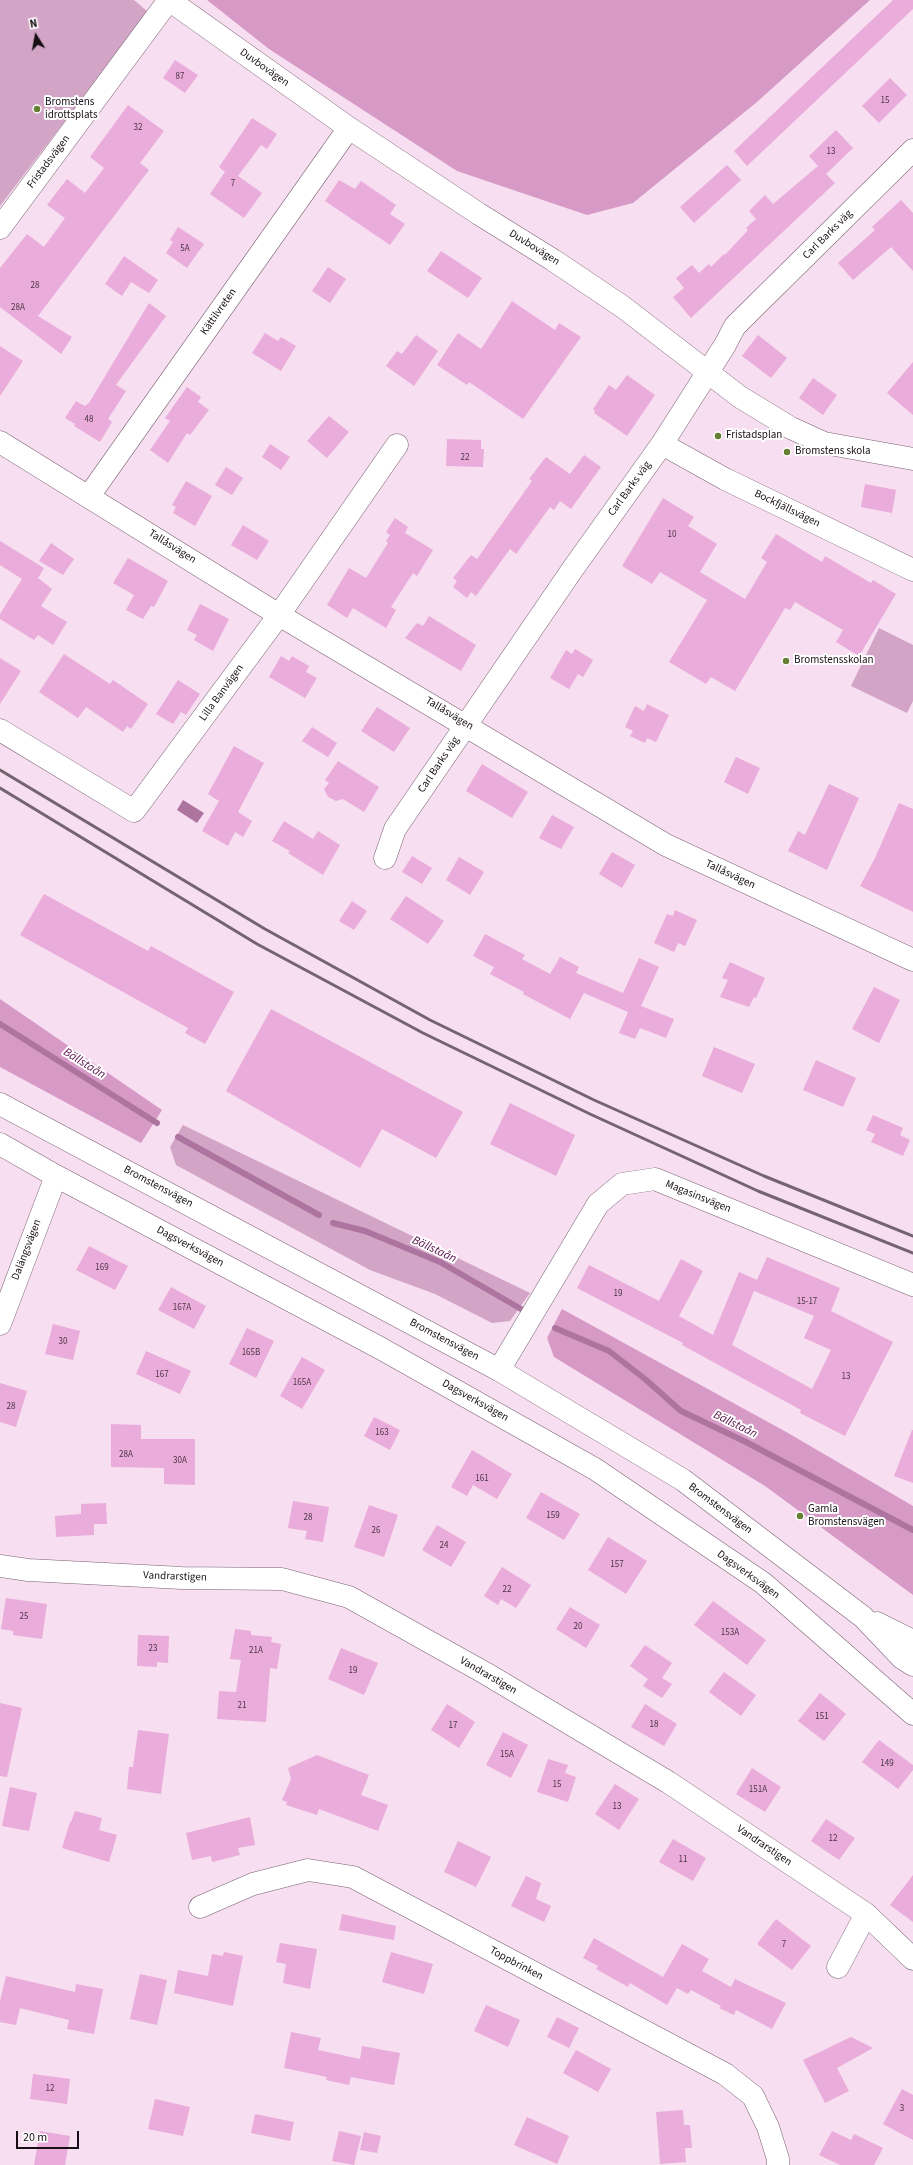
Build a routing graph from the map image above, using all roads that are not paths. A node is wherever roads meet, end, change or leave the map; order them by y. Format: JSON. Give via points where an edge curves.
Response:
{"nodes":[{"id":1,"x":169,"y":0,"type":"edge"},
{"id":2,"x":349,"y":128,"type":"junction"},
{"id":3,"x":913,"y":150,"type":"edge"},
{"id":4,"x":0,"y":228,"type":"edge"},
{"id":5,"x":707,"y":373,"type":"junction"},
{"id":6,"x":0,"y":442,"type":"edge"},
{"id":7,"x":662,"y":444,"type":"junction"},
{"id":8,"x":397,"y":445,"type":"dead end"},
{"id":9,"x":913,"y":459,"type":"edge"},
{"id":10,"x":89,"y":496,"type":"junction"},
{"id":11,"x":913,"y":570,"type":"edge"},
{"id":12,"x":279,"y":615,"type":"junction"},
{"id":13,"x":467,"y":725,"type":"junction"},
{"id":14,"x":0,"y":730,"type":"edge"},
{"id":15,"x":384,"y":858,"type":"dead end"},
{"id":16,"x":913,"y":960,"type":"edge"},
{"id":17,"x":0,"y":1104,"type":"edge"},
{"id":18,"x":0,"y":1144,"type":"edge"},
{"id":19,"x":56,"y":1176,"type":"junction"},
{"id":20,"x":913,"y":1285,"type":"edge"},
{"id":21,"x":0,"y":1324,"type":"edge"},
{"id":22,"x":500,"y":1370,"type":"junction"},
{"id":23,"x":0,"y":1566,"type":"edge"},
{"id":24,"x":863,"y":1617,"type":"junction"},
{"id":25,"x":913,"y":1641,"type":"edge"},
{"id":26,"x":913,"y":1665,"type":"edge"},
{"id":27,"x":913,"y":1714,"type":"edge"},
{"id":28,"x":200,"y":1907,"type":"dead end"},
{"id":29,"x":866,"y":1914,"type":"junction"},
{"id":30,"x":913,"y":1959,"type":"edge"},
{"id":31,"x":838,"y":1968,"type":"dead end"},
{"id":32,"x":778,"y":2165,"type":"edge"}],
"edges":[{"from":1,"to":2,"type":"street","name":"Duvbovägen"},
{"from":1,"to":4,"type":"street","name":"Fristadsvägen"},
{"from":2,"to":5,"type":"street","name":"Duvbovägen","via":[[610,298]]},
{"from":2,"to":10,"type":"street","name":"Kättilvreten"},
{"from":3,"to":5,"type":"street","name":"Carl Barks väg","via":[[735,326]]},
{"from":5,"to":7,"type":"street","name":"Carl Barks väg"},
{"from":5,"to":9,"type":"street","name":"Duvbovägen","via":[[740,397],[791,428],[824,443]]},
{"from":6,"to":10,"type":"street","name":"Tallåsvägen"},
{"from":7,"to":11,"type":"street","name":"Bockfjällsvägen","via":[[725,479]]},
{"from":7,"to":13,"type":"street","name":"Carl Barks väg","via":[[572,570]]},
{"from":8,"to":12,"type":"street","name":"Lilla Banvägen"},
{"from":10,"to":12,"type":"street","name":"Tallåsvägen"},
{"from":12,"to":13,"type":"street","name":"Tallåsvägen"},
{"from":12,"to":14,"type":"street","name":"Lilla Banvägen","via":[[134,811]]},
{"from":13,"to":15,"type":"street","name":"Carl Barks väg","via":[[395,829]]},
{"from":13,"to":16,"type":"street","name":"Tallåsvägen","via":[[666,845]]},
{"from":17,"to":22,"type":"street","name":"Bromstensvägen"},
{"from":18,"to":19,"type":"street","name":"Dagsverksvägen"},
{"from":19,"to":21,"type":"street","name":"Dalängsvägen"},
{"from":19,"to":27,"type":"street","name":"Dagsverksvägen","via":[[380,1348],[595,1469],[763,1583]]},
{"from":20,"to":22,"type":"street","name":"Magasinsvägen","via":[[656,1179],[622,1184],[598,1204]]},
{"from":22,"to":24,"type":"street","name":"Bromstensvägen","via":[[683,1480]]},
{"from":23,"to":29,"type":"street","name":"Vandrarstigen","via":[[28,1570],[182,1578],[282,1579],[348,1597],[485,1673],[668,1782]]},
{"from":24,"to":25,"type":"street","name":"Bromstensvägen"},
{"from":24,"to":26,"type":"street","name":"Bromstensvägen","via":[[902,1658]]},
{"from":28,"to":32,"type":"street","name":"Toppbrinken","via":[[253,1884],[308,1870],[353,1877],[725,2074],[753,2096],[768,2127]]},
{"from":29,"to":30,"type":"street","name":"Vandrarstigen"},
{"from":29,"to":31,"type":"street"}]}
